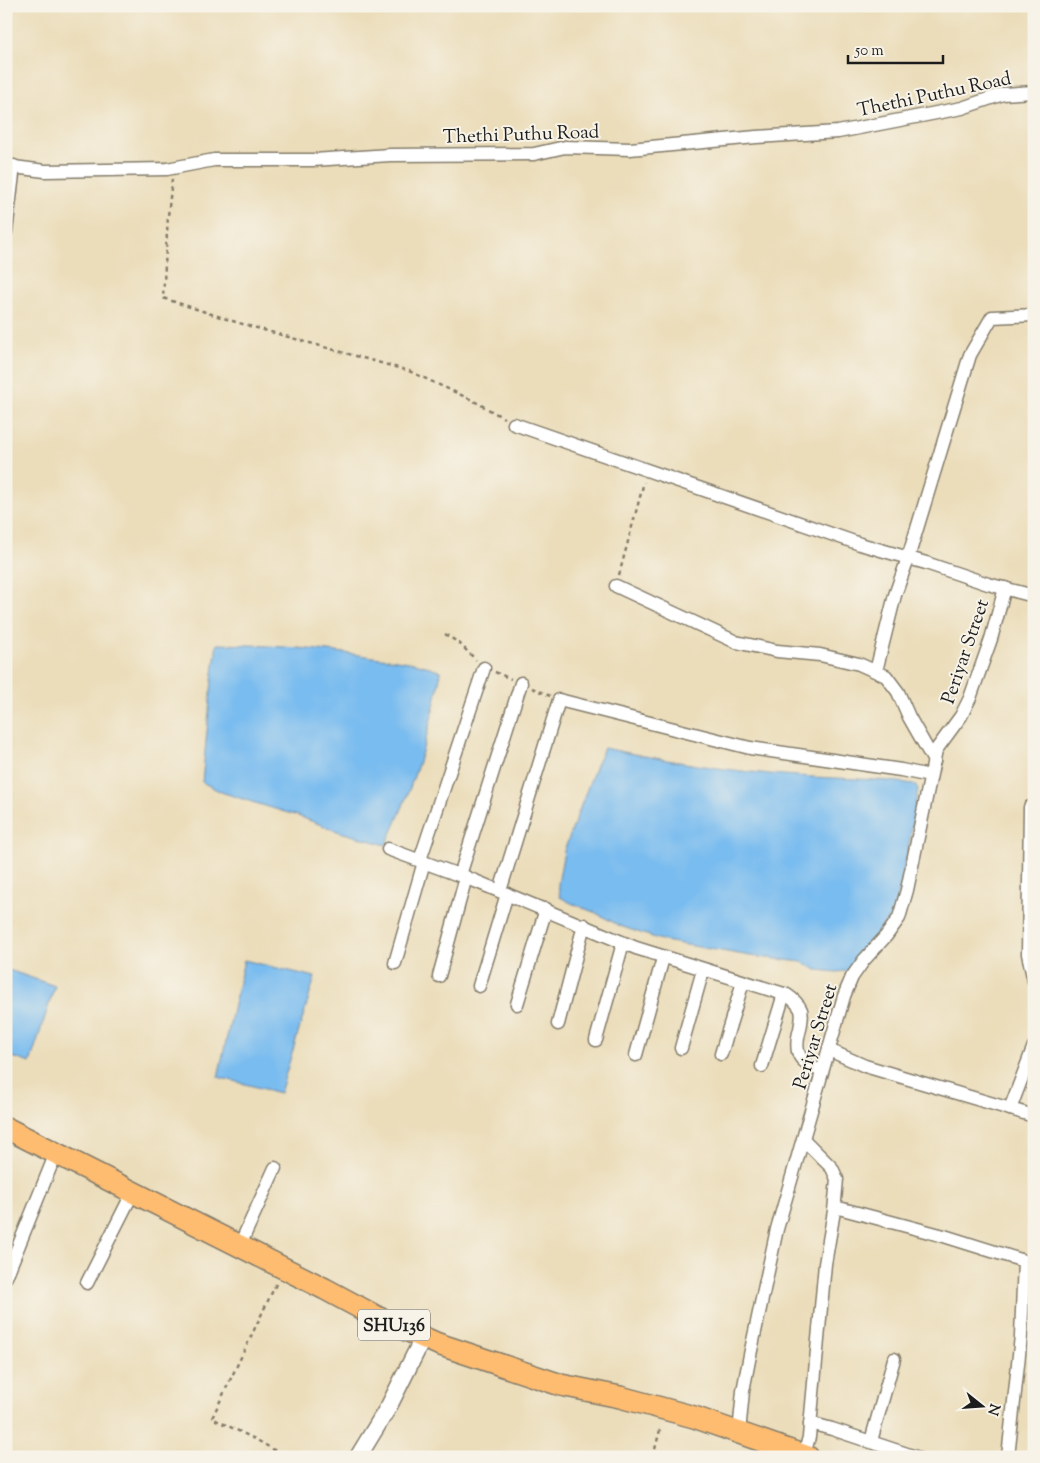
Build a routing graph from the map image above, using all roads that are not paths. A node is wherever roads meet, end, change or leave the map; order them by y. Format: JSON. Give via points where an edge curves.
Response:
{"nodes":[{"id":1,"x":1034,"y":92,"type":"edge"},
{"id":2,"x":10,"y":166,"type":"edge"},
{"id":3,"x":6,"y":232,"type":"edge"},
{"id":4,"x":1034,"y":315,"type":"edge"},
{"id":5,"x":514,"y":424,"type":"road end"},
{"id":6,"x":908,"y":558,"type":"junction"},
{"id":7,"x":616,"y":586,"type":"road end"},
{"id":8,"x":1005,"y":588,"type":"junction"},
{"id":9,"x":1034,"y":596,"type":"edge"},
{"id":10,"x":484,"y":668,"type":"road end"},
{"id":11,"x":876,"y":671,"type":"junction"},
{"id":12,"x":520,"y":683,"type":"road end"},
{"id":13,"x":934,"y":762,"type":"junction"},
{"id":14,"x":930,"y":776,"type":"junction"},
{"id":15,"x":1030,"y":807,"type":"dead end"},
{"id":16,"x":388,"y":849,"type":"dead end"},
{"id":17,"x":422,"y":861,"type":"junction"},
{"id":18,"x":463,"y":876,"type":"junction"},
{"id":19,"x":504,"y":892,"type":"junction"},
{"id":20,"x":546,"y":909,"type":"junction"},
{"id":21,"x":584,"y":926,"type":"junction"},
{"id":22,"x":624,"y":943,"type":"junction"},
{"id":23,"x":663,"y":958,"type":"junction"},
{"id":24,"x":395,"y":963,"type":"dead end"},
{"id":25,"x":703,"y":970,"type":"junction"},
{"id":26,"x":439,"y":976,"type":"dead end"},
{"id":27,"x":1034,"y":981,"type":"edge"},
{"id":28,"x":743,"y":982,"type":"junction"},
{"id":29,"x":479,"y":986,"type":"dead end"},
{"id":30,"x":784,"y":994,"type":"junction"},
{"id":31,"x":517,"y":1004,"type":"dead end"},
{"id":32,"x":558,"y":1024,"type":"dead end"},
{"id":33,"x":596,"y":1040,"type":"dead end"},
{"id":34,"x":1034,"y":1046,"type":"edge"},
{"id":35,"x":682,"y":1048,"type":"dead end"},
{"id":36,"x":829,"y":1050,"type":"junction"},
{"id":37,"x":721,"y":1054,"type":"dead end"},
{"id":38,"x":636,"y":1055,"type":"dead end"},
{"id":39,"x":762,"y":1066,"type":"dead end"},
{"id":40,"x":822,"y":1071,"type":"junction"},
{"id":41,"x":1010,"y":1109,"type":"junction"},
{"id":42,"x":1034,"y":1116,"type":"edge"},
{"id":43,"x":6,"y":1128,"type":"edge"},
{"id":44,"x":804,"y":1140,"type":"junction"},
{"id":45,"x":56,"y":1153,"type":"junction"},
{"id":46,"x":275,"y":1168,"type":"dead end"},
{"id":47,"x":133,"y":1192,"type":"junction"},
{"id":48,"x":835,"y":1207,"type":"junction"},
{"id":49,"x":239,"y":1247,"type":"junction"},
{"id":50,"x":6,"y":1277,"type":"edge"},
{"id":51,"x":87,"y":1283,"type":"dead end"},
{"id":52,"x":423,"y":1338,"type":"junction"},
{"id":53,"x":894,"y":1359,"type":"dead end"},
{"id":54,"x":810,"y":1423,"type":"junction"},
{"id":55,"x":739,"y":1433,"type":"junction"},
{"id":56,"x":871,"y":1441,"type":"junction"},
{"id":57,"x":806,"y":1456,"type":"edge"},
{"id":58,"x":358,"y":1457,"type":"edge"},
{"id":59,"x":916,"y":1457,"type":"edge"},
{"id":60,"x":1008,"y":1457,"type":"edge"}],
"edges":[{"from":1,"to":2,"type":"street","name":"Thethi Puthu Road","via":[[1003,94],[962,108],[838,132],[630,149],[565,147],[534,154],[214,160],[173,168],[45,171]]},
{"from":2,"to":3,"type":"street"},
{"from":4,"to":6,"type":"street","via":[[992,317],[970,355]]},
{"from":5,"to":6,"type":"street"},
{"from":6,"to":8,"type":"street"},
{"from":6,"to":11,"type":"street","via":[[894,595]]},
{"from":7,"to":11,"type":"street","via":[[736,642],[777,651],[820,655]]},
{"from":8,"to":9,"type":"street"},
{"from":8,"to":13,"type":"street","name":"Periyar Street","via":[[970,698],[936,750]]},
{"from":10,"to":17,"type":"street"},
{"from":11,"to":13,"type":"street","via":[[886,676],[898,692]]},
{"from":12,"to":18,"type":"street"},
{"from":13,"to":14,"type":"street","name":"Periyar Street"},
{"from":14,"to":19,"type":"street","via":[[750,748],[559,700]]},
{"from":14,"to":36,"type":"street","name":"Periyar Street","via":[[899,918],[852,976]]},
{"from":15,"to":27,"type":"street","via":[[1028,954]]},
{"from":16,"to":17,"type":"street"},
{"from":17,"to":18,"type":"street"},
{"from":17,"to":24,"type":"street"},
{"from":18,"to":19,"type":"street"},
{"from":18,"to":26,"type":"street"},
{"from":19,"to":20,"type":"street"},
{"from":19,"to":29,"type":"street"},
{"from":20,"to":21,"type":"street"},
{"from":20,"to":31,"type":"street"},
{"from":21,"to":22,"type":"street"},
{"from":21,"to":32,"type":"street"},
{"from":22,"to":23,"type":"street"},
{"from":22,"to":33,"type":"street"},
{"from":23,"to":25,"type":"street"},
{"from":23,"to":38,"type":"street"},
{"from":25,"to":28,"type":"street"},
{"from":25,"to":35,"type":"street"},
{"from":28,"to":30,"type":"street"},
{"from":28,"to":37,"type":"street"},
{"from":30,"to":39,"type":"street"},
{"from":30,"to":40,"type":"street","via":[[795,1001],[801,1011],[797,1043],[800,1057],[807,1065]]},
{"from":34,"to":41,"type":"street"},
{"from":36,"to":40,"type":"street","name":"Periyar Street"},
{"from":36,"to":41,"type":"street","via":[[865,1066]]},
{"from":40,"to":44,"type":"street","name":"Periyar Street"},
{"from":41,"to":42,"type":"street"},
{"from":43,"to":45,"type":"main road","number":"SHU136"},
{"from":44,"to":48,"type":"street","via":[[836,1175]]},
{"from":44,"to":55,"type":"street","name":"Periyar Street","via":[[769,1265],[743,1391]]},
{"from":45,"to":47,"type":"main road","number":"SHU136"},
{"from":45,"to":50,"type":"street"},
{"from":46,"to":49,"type":"street"},
{"from":47,"to":49,"type":"main road","number":"SHU136"},
{"from":47,"to":51,"type":"street"},
{"from":48,"to":54,"type":"street","via":[[825,1264]]},
{"from":48,"to":60,"type":"street","via":[[1024,1261],[1021,1336]]},
{"from":49,"to":52,"type":"main road","number":"SHU136"},
{"from":52,"to":55,"type":"main road","number":"SHU136","via":[[561,1385],[620,1397]]},
{"from":52,"to":58,"type":"street","via":[[389,1406]]},
{"from":53,"to":56,"type":"street"},
{"from":54,"to":56,"type":"street"},
{"from":54,"to":57,"type":"street"},
{"from":55,"to":57,"type":"main road","number":"SHU136"},
{"from":56,"to":59,"type":"street"}]}
